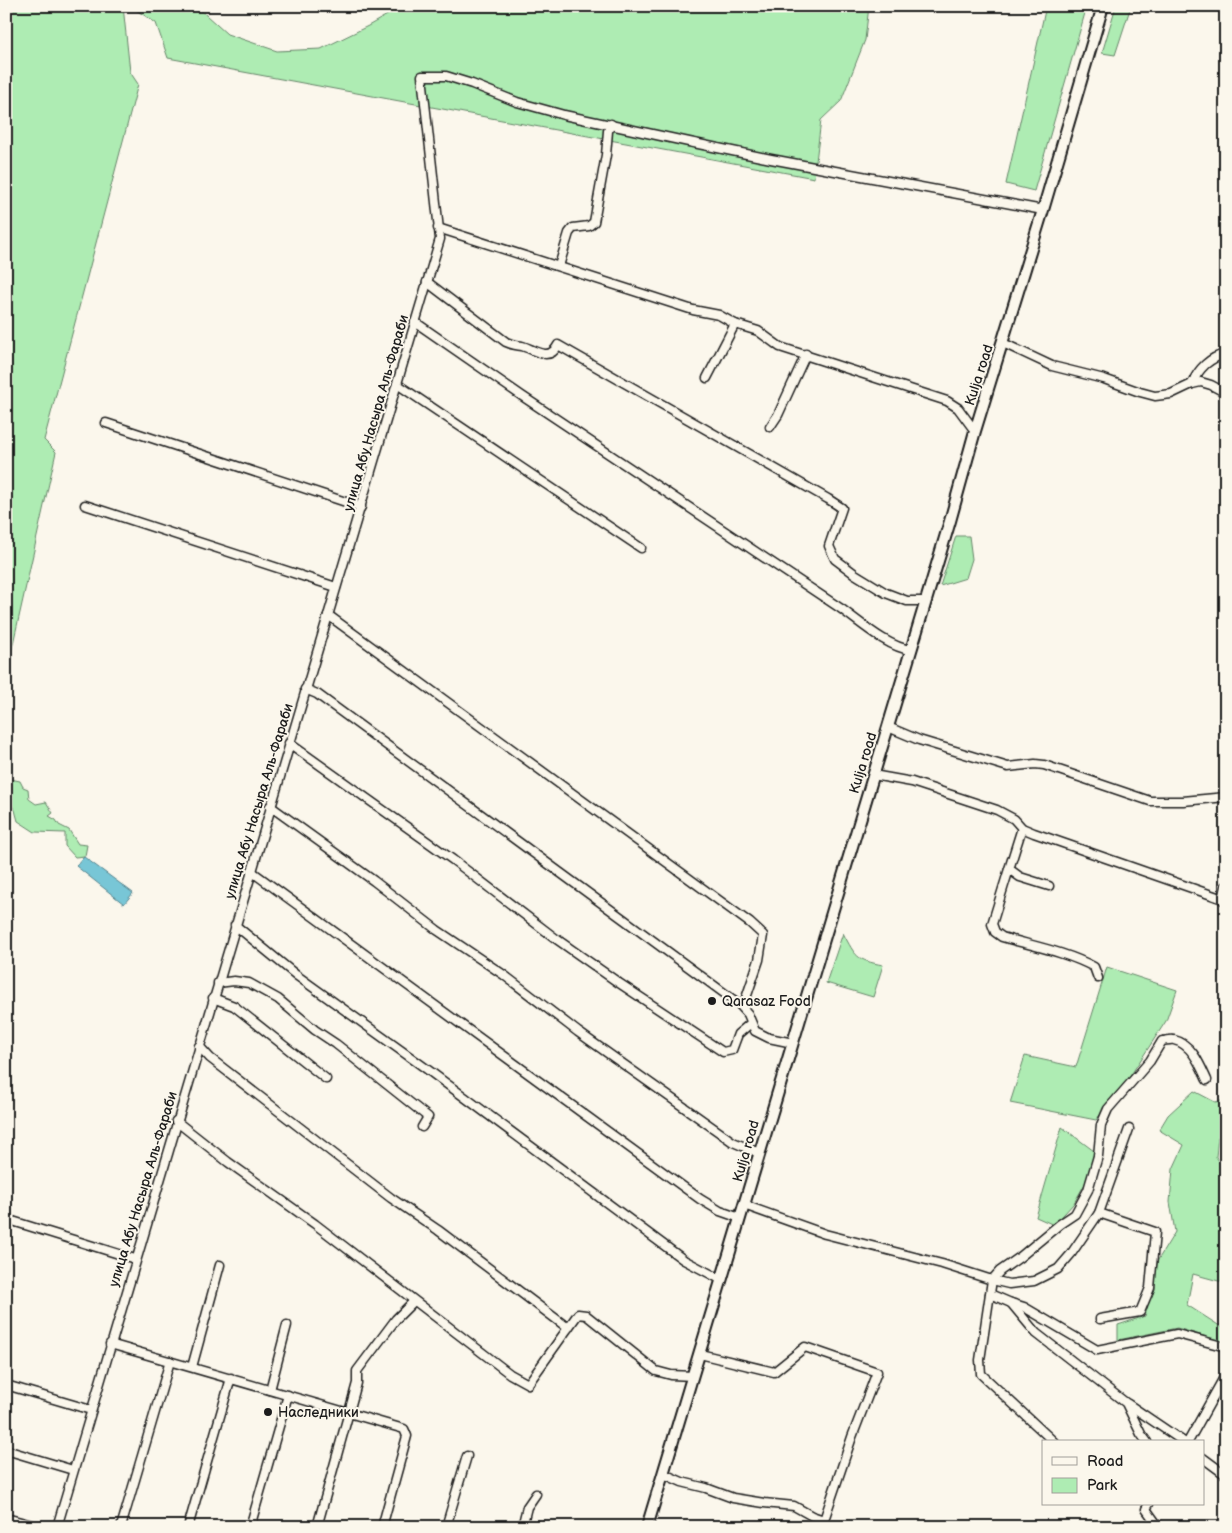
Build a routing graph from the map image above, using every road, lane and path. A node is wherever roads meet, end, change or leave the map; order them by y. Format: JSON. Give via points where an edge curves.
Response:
{"nodes":[{"id":1,"x":1102,"y":6,"type":"edge"},
{"id":2,"x":610,"y":124,"type":"junction"},
{"id":3,"x":1043,"y":210,"type":"junction"},
{"id":4,"x":438,"y":228,"type":"junction"},
{"id":5,"x":559,"y":266,"type":"junction"},
{"id":6,"x":427,"y":282,"type":"junction"},
{"id":7,"x":415,"y":322,"type":"junction"},
{"id":8,"x":735,"y":324,"type":"junction"},
{"id":9,"x":1003,"y":344,"type":"junction"},
{"id":10,"x":806,"y":354,"type":"junction"},
{"id":11,"x":1226,"y":354,"type":"edge"},
{"id":12,"x":707,"y":378,"type":"dead end"},
{"id":13,"x":397,"y":384,"type":"junction"},
{"id":14,"x":1192,"y":384,"type":"junction"},
{"id":15,"x":1226,"y":393,"type":"edge"},
{"id":16,"x":106,"y":424,"type":"dead end"},
{"id":17,"x":770,"y":427,"type":"dead end"},
{"id":18,"x":975,"y":431,"type":"junction"},
{"id":19,"x":85,"y":505,"type":"dead end"},
{"id":20,"x":361,"y":507,"type":"junction"},
{"id":21,"x":641,"y":548,"type":"dead end"},
{"id":22,"x":336,"y":587,"type":"junction"},
{"id":23,"x":926,"y":601,"type":"junction"},
{"id":24,"x":328,"y":615,"type":"junction"},
{"id":25,"x":911,"y":650,"type":"junction"},
{"id":26,"x":306,"y":689,"type":"junction"},
{"id":27,"x":888,"y":727,"type":"junction"},
{"id":28,"x":289,"y":743,"type":"junction"},
{"id":29,"x":874,"y":774,"type":"junction"},
{"id":30,"x":1226,"y":797,"type":"edge"},
{"id":31,"x":270,"y":806,"type":"junction"},
{"id":32,"x":1022,"y":828,"type":"junction"},
{"id":33,"x":1009,"y":869,"type":"junction"},
{"id":34,"x":251,"y":871,"type":"junction"},
{"id":35,"x":1049,"y":886,"type":"dead end"},
{"id":36,"x":1226,"y":886,"type":"edge"},
{"id":37,"x":1224,"y":900,"type":"edge"},
{"id":38,"x":235,"y":925,"type":"junction"},
{"id":39,"x":1098,"y":978,"type":"dead end"},
{"id":40,"x":218,"y":983,"type":"junction"},
{"id":41,"x":213,"y":998,"type":"junction"},
{"id":42,"x":743,"y":1007,"type":"junction"},
{"id":43,"x":751,"y":1024,"type":"junction"},
{"id":44,"x":793,"y":1043,"type":"junction"},
{"id":45,"x":199,"y":1046,"type":"junction"},
{"id":46,"x":326,"y":1079,"type":"dead end"},
{"id":47,"x":1206,"y":1080,"type":"dead end"},
{"id":48,"x":176,"y":1121,"type":"junction"},
{"id":49,"x":422,"y":1127,"type":"dead end"},
{"id":50,"x":1129,"y":1129,"type":"dead end"},
{"id":51,"x":759,"y":1153,"type":"junction"},
{"id":52,"x":744,"y":1205,"type":"junction"},
{"id":53,"x":1099,"y":1213,"type":"junction"},
{"id":54,"x":740,"y":1218,"type":"junction"},
{"id":55,"x":6,"y":1219,"type":"edge"},
{"id":56,"x":135,"y":1259,"type":"junction"},
{"id":57,"x":220,"y":1265,"type":"dead end"},
{"id":58,"x":722,"y":1280,"type":"junction"},
{"id":59,"x":992,"y":1280,"type":"junction"},
{"id":60,"x":990,"y":1294,"type":"junction"},
{"id":61,"x":414,"y":1301,"type":"junction"},
{"id":62,"x":1011,"y":1303,"type":"junction"},
{"id":63,"x":1100,"y":1319,"type":"dead end"},
{"id":64,"x":287,"y":1325,"type":"dead end"},
{"id":65,"x":568,"y":1328,"type":"junction"},
{"id":66,"x":110,"y":1344,"type":"junction"},
{"id":67,"x":1226,"y":1347,"type":"edge"},
{"id":68,"x":700,"y":1354,"type":"junction"},
{"id":69,"x":170,"y":1361,"type":"junction"},
{"id":70,"x":192,"y":1367,"type":"junction"},
{"id":71,"x":1226,"y":1374,"type":"edge"},
{"id":72,"x":693,"y":1376,"type":"junction"},
{"id":73,"x":231,"y":1378,"type":"junction"},
{"id":74,"x":6,"y":1385,"type":"edge"},
{"id":75,"x":270,"y":1390,"type":"junction"},
{"id":76,"x":288,"y":1395,"type":"junction"},
{"id":77,"x":1126,"y":1403,"type":"junction"},
{"id":78,"x":91,"y":1410,"type":"junction"},
{"id":79,"x":349,"y":1412,"type":"junction"},
{"id":80,"x":1052,"y":1440,"type":"edge"},
{"id":81,"x":1146,"y":1440,"type":"edge"},
{"id":82,"x":1181,"y":1440,"type":"edge"},
{"id":83,"x":1189,"y":1440,"type":"edge"},
{"id":84,"x":6,"y":1450,"type":"edge"},
{"id":85,"x":467,"y":1456,"type":"dead end"},
{"id":86,"x":1204,"y":1459,"type":"edge"},
{"id":87,"x":73,"y":1470,"type":"junction"},
{"id":88,"x":664,"y":1474,"type":"junction"},
{"id":89,"x":1226,"y":1476,"type":"edge"},
{"id":90,"x":536,"y":1494,"type":"dead end"},
{"id":91,"x":1148,"y":1507,"type":"edge"},
{"id":92,"x":6,"y":1518,"type":"edge"},
{"id":93,"x":823,"y":1523,"type":"edge"},
{"id":94,"x":40,"y":1527,"type":"edge"},
{"id":95,"x":57,"y":1527,"type":"edge"},
{"id":96,"x":121,"y":1527,"type":"edge"},
{"id":97,"x":188,"y":1527,"type":"edge"},
{"id":98,"x":250,"y":1527,"type":"edge"},
{"id":99,"x":317,"y":1527,"type":"edge"},
{"id":100,"x":382,"y":1527,"type":"edge"},
{"id":101,"x":446,"y":1527,"type":"edge"},
{"id":102,"x":522,"y":1527,"type":"edge"},
{"id":103,"x":647,"y":1527,"type":"edge"},
{"id":104,"x":1161,"y":1527,"type":"edge"}],
"edges":[{"from":1,"to":3,"type":"main road","name":"Kulja road"},
{"from":2,"to":3,"type":"street","via":[[771,159]]},
{"from":2,"to":4,"type":"street","name":"улица Абу Насыра Аль-Фараби","via":[[517,102],[446,76],[422,76]]},
{"from":2,"to":5,"type":"street","via":[[594,222],[589,226],[572,228]]},
{"from":3,"to":9,"type":"main road","name":"Kulja road"},
{"from":4,"to":5,"type":"street"},
{"from":4,"to":6,"type":"street","name":"улица Абу Насыра Аль-Фараби","via":[[440,240]]},
{"from":5,"to":8,"type":"street","via":[[693,310],[719,315]]},
{"from":6,"to":7,"type":"street","name":"улица Абу Насыра Аль-Фараби"},
{"from":6,"to":23,"type":"street","via":[[506,342],[541,354],[550,353],[558,345],[828,499],[842,508],[829,546],[836,559],[886,593],[907,601]]},
{"from":7,"to":13,"type":"street","name":"улица Абу Насыра Аль-Фараби"},
{"from":7,"to":25,"type":"street","via":[[874,633],[901,649]]},
{"from":8,"to":10,"type":"street","via":[[758,330],[780,347]]},
{"from":8,"to":12,"type":"street"},
{"from":9,"to":14,"type":"street","via":[[1052,366],[1155,396],[1171,394]]},
{"from":9,"to":18,"type":"main road","name":"Kulja road"},
{"from":10,"to":17,"type":"street"},
{"from":10,"to":18,"type":"street","via":[[952,403]]},
{"from":11,"to":14,"type":"street","via":[[1215,356],[1196,374]]},
{"from":13,"to":20,"type":"street","name":"улица Абу Насыра Аль-Фараби"},
{"from":13,"to":21,"type":"street"},
{"from":14,"to":15,"type":"street","via":[[1201,382]]},
{"from":16,"to":20,"type":"street"},
{"from":18,"to":23,"type":"main road","name":"Kulja road"},
{"from":19,"to":22,"type":"street"},
{"from":20,"to":22,"type":"street","name":"улица Абу Насыра Аль-Фараби"},
{"from":22,"to":24,"type":"street","name":"улица Абу Насыра Аль-Фараби"},
{"from":23,"to":25,"type":"main road","name":"Kulja road"},
{"from":24,"to":26,"type":"street","name":"улица Абу Насыра Аль-Фараби"},
{"from":24,"to":42,"type":"street","via":[[763,935],[759,960]]},
{"from":25,"to":27,"type":"main road","name":"Kulja road"},
{"from":26,"to":28,"type":"street","name":"улица Абу Насыра Аль-Фараби"},
{"from":26,"to":42,"type":"street"},
{"from":27,"to":29,"type":"main road","name":"Kulja road"},
{"from":27,"to":30,"type":"street","via":[[974,758],[1008,767],[1044,765],[1150,800]]},
{"from":28,"to":31,"type":"street","name":"улица Абу Насыра Аль-Фараби"},
{"from":28,"to":43,"type":"street","via":[[453,860],[555,938],[723,1052],[732,1050],[738,1034]]},
{"from":29,"to":32,"type":"street","via":[[912,782],[997,810],[1014,819]]},
{"from":29,"to":44,"type":"main road","name":"Kulja road"},
{"from":31,"to":34,"type":"street","name":"улица Абу Насыра Аль-Фараби"},
{"from":31,"to":51,"type":"street","via":[[733,1142]]},
{"from":32,"to":33,"type":"street"},
{"from":32,"to":37,"type":"street"},
{"from":33,"to":35,"type":"street","via":[[1020,877]]},
{"from":33,"to":39,"type":"street","via":[[992,924],[995,932],[1002,937],[1083,961],[1094,968]]},
{"from":34,"to":38,"type":"street","name":"улица Абу Насыра Аль-Фараби"},
{"from":34,"to":54,"type":"street","via":[[700,1198],[720,1211]]},
{"from":36,"to":37,"type":"street"},
{"from":38,"to":40,"type":"street","name":"улица Абу Насыра Аль-Фараби"},
{"from":38,"to":58,"type":"street","via":[[296,975],[684,1260]]},
{"from":40,"to":41,"type":"street","name":"улица Абу Насыра Аль-Фараби"},
{"from":40,"to":49,"type":"street","via":[[249,983],[278,999],[428,1117]]},
{"from":41,"to":45,"type":"street","name":"улица Абу Насыра Аль-Фараби"},
{"from":41,"to":46,"type":"street","via":[[234,1006]]},
{"from":42,"to":43,"type":"street"},
{"from":43,"to":44,"type":"street","via":[[761,1035]]},
{"from":44,"to":51,"type":"main road","name":"Kulja road"},
{"from":45,"to":48,"type":"street","name":"улица Абу Насыра Аль-Фараби"},
{"from":45,"to":65,"type":"street","via":[[210,1058],[391,1198]]},
{"from":47,"to":59,"type":"street","via":[[1189,1048],[1174,1040],[1162,1041],[1150,1061],[1108,1109],[1101,1125],[1098,1156],[1088,1190],[1074,1214]]},
{"from":48,"to":56,"type":"street","name":"улица Абу Насыра Аль-Фараби"},
{"from":48,"to":61,"type":"street"},
{"from":50,"to":53,"type":"street"},
{"from":51,"to":52,"type":"main road","name":"Kulja road"},
{"from":52,"to":54,"type":"main road","name":"Kulja road"},
{"from":52,"to":59,"type":"street","via":[[825,1234]]},
{"from":53,"to":59,"type":"street","via":[[1058,1269],[1034,1281],[1009,1284]]},
{"from":53,"to":63,"type":"street","via":[[1155,1232],[1150,1288],[1140,1312]]},
{"from":54,"to":58,"type":"main road","name":"Kulja road"},
{"from":55,"to":56,"type":"street"},
{"from":56,"to":66,"type":"street","name":"улица Абу Насыра Аль-Фараби"},
{"from":57,"to":70,"type":"street"},
{"from":58,"to":68,"type":"main road","name":"Kulja road"},
{"from":59,"to":60,"type":"street"},
{"from":60,"to":62,"type":"street"},
{"from":60,"to":80,"type":"street","via":[[980,1360],[981,1374]]},
{"from":61,"to":65,"type":"street","via":[[510,1374],[528,1384]]},
{"from":61,"to":79,"type":"street","via":[[396,1319],[357,1372]]},
{"from":62,"to":67,"type":"street","via":[[1097,1350],[1176,1334]]},
{"from":62,"to":77,"type":"street","via":[[1036,1333]]},
{"from":64,"to":75,"type":"street"},
{"from":65,"to":72,"type":"street","via":[[578,1314],[586,1315],[656,1371]]},
{"from":66,"to":69,"type":"street"},
{"from":66,"to":78,"type":"street","name":"улица Абу Насыра Аль-Фараби"},
{"from":68,"to":72,"type":"main road","name":"Kulja road"},
{"from":68,"to":93,"type":"street","via":[[774,1372],[805,1347],[877,1372]]},
{"from":69,"to":70,"type":"street"},
{"from":69,"to":96,"type":"street"},
{"from":70,"to":73,"type":"street"},
{"from":71,"to":83,"type":"street"},
{"from":72,"to":88,"type":"main road","name":"Kulja road"},
{"from":73,"to":75,"type":"street"},
{"from":73,"to":97,"type":"street"},
{"from":74,"to":78,"type":"street"},
{"from":75,"to":76,"type":"street"},
{"from":76,"to":79,"type":"street"},
{"from":76,"to":98,"type":"street"},
{"from":77,"to":81,"type":"street"},
{"from":77,"to":82,"type":"street"},
{"from":78,"to":87,"type":"street","name":"улица Абу Насыра Аль-Фараби"},
{"from":79,"to":99,"type":"street"},
{"from":79,"to":100,"type":"street","via":[[401,1427],[406,1432]]},
{"from":84,"to":87,"type":"street"},
{"from":85,"to":101,"type":"street"},
{"from":86,"to":89,"type":"street"},
{"from":87,"to":95,"type":"street","name":"улица Абу Насыра Аль-Фараби"},
{"from":88,"to":93,"type":"street","via":[[733,1498],[794,1506]]},
{"from":88,"to":103,"type":"main road","name":"Kulja road"},
{"from":90,"to":102,"type":"street"},
{"from":91,"to":104,"type":"street"},
{"from":92,"to":94,"type":"street"}]}
